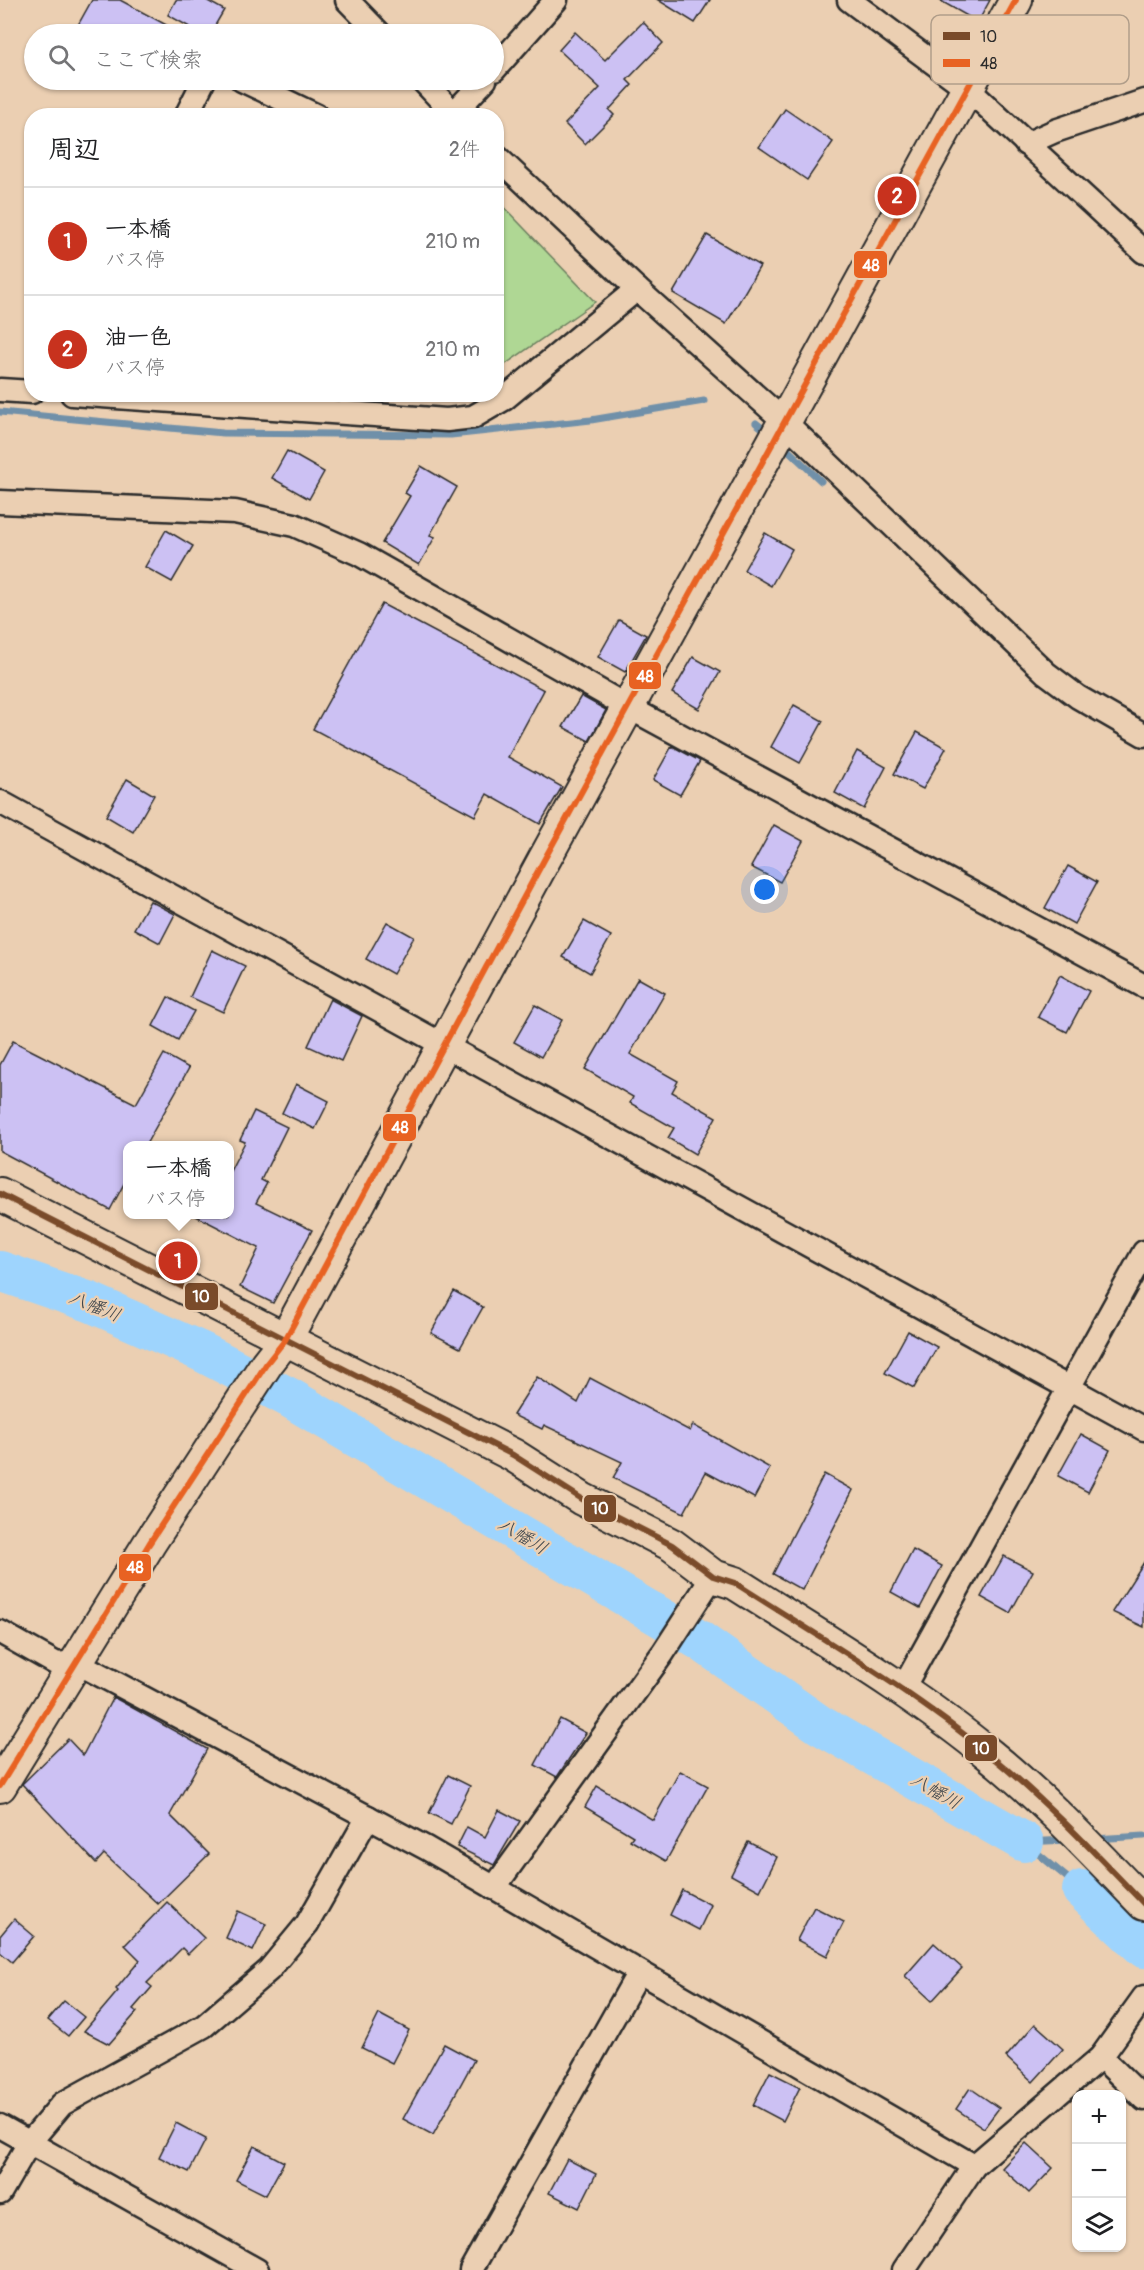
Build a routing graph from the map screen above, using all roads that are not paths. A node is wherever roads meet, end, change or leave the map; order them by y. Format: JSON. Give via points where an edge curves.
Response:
{"nodes":[{"id":1,"x":347,"y":0,"type":"edge"},
{"id":2,"x":556,"y":0,"type":"edge"},
{"id":3,"x":849,"y":0,"type":"edge"},
{"id":4,"x":1016,"y":0,"type":"edge"},
{"id":5,"x":1008,"y":15,"type":"edge"},
{"id":6,"x":370,"y":24,"type":"edge"},
{"id":7,"x":504,"y":59,"type":"edge"},
{"id":8,"x":931,"y":61,"type":"edge"},
{"id":9,"x":962,"y":84,"type":"edge"},
{"id":10,"x":969,"y":84,"type":"edge"},
{"id":11,"x":967,"y":88,"type":"junction"},
{"id":12,"x":199,"y":90,"type":"edge"},
{"id":13,"x":263,"y":90,"type":"edge"},
{"id":14,"x":432,"y":90,"type":"edge"},
{"id":15,"x":476,"y":90,"type":"edge"},
{"id":16,"x":1144,"y":101,"type":"edge"},
{"id":17,"x":190,"y":108,"type":"edge"},
{"id":18,"x":300,"y":108,"type":"edge"},
{"id":19,"x":449,"y":108,"type":"edge"},
{"id":20,"x":460,"y":108,"type":"edge"},
{"id":21,"x":1026,"y":144,"type":"junction"},
{"id":22,"x":504,"y":164,"type":"edge"},
{"id":23,"x":1144,"y":252,"type":"edge"},
{"id":24,"x":637,"y":289,"type":"junction"},
{"id":25,"x":0,"y":390,"type":"edge"},
{"id":26,"x":24,"y":392,"type":"edge"},
{"id":27,"x":504,"y":399,"type":"edge"},
{"id":28,"x":273,"y":402,"type":"edge"},
{"id":29,"x":499,"y":402,"type":"edge"},
{"id":30,"x":785,"y":422,"type":"junction"},
{"id":31,"x":0,"y":502,"type":"edge"},
{"id":32,"x":628,"y":707,"type":"junction"},
{"id":33,"x":1144,"y":735,"type":"edge"},
{"id":34,"x":0,"y":802,"type":"edge"},
{"id":35,"x":1144,"y":987,"type":"edge"},
{"id":36,"x":444,"y":1044,"type":"junction"},
{"id":37,"x":0,"y":1194,"type":"edge"},
{"id":38,"x":1144,"y":1252,"type":"edge"},
{"id":39,"x":276,"y":1351,"type":"junction"},
{"id":40,"x":1068,"y":1388,"type":"junction"},
{"id":41,"x":1144,"y":1429,"type":"edge"},
{"id":42,"x":713,"y":1576,"type":"junction"},
{"id":43,"x":0,"y":1632,"type":"edge"},
{"id":44,"x":76,"y":1662,"type":"junction"},
{"id":45,"x":902,"y":1690,"type":"junction"},
{"id":46,"x":0,"y":1786,"type":"edge"},
{"id":47,"x":368,"y":1817,"type":"junction"},
{"id":48,"x":494,"y":1888,"type":"junction"},
{"id":49,"x":1144,"y":1904,"type":"edge"},
{"id":50,"x":639,"y":1972,"type":"junction"},
{"id":51,"x":1144,"y":1997,"type":"edge"},
{"id":52,"x":1101,"y":2057,"type":"junction"},
{"id":53,"x":1144,"y":2099,"type":"edge"},
{"id":54,"x":0,"y":2126,"type":"edge"},
{"id":55,"x":29,"y":2143,"type":"junction"},
{"id":56,"x":974,"y":2166,"type":"junction"},
{"id":57,"x":0,"y":2193,"type":"edge"},
{"id":58,"x":258,"y":2270,"type":"edge"},
{"id":59,"x":471,"y":2270,"type":"edge"},
{"id":60,"x":904,"y":2270,"type":"edge"}],
"edges":[{"from":1,"to":6,"type":"street"},
{"from":2,"to":7,"type":"street"},
{"from":3,"to":8,"type":"street"},
{"from":4,"to":5,"type":"street"},
{"from":9,"to":11,"type":"street"},
{"from":10,"to":11,"type":"street"},
{"from":11,"to":21,"type":"street"},
{"from":11,"to":30,"type":"street"},
{"from":12,"to":17,"type":"street"},
{"from":13,"to":18,"type":"street"},
{"from":14,"to":19,"type":"street"},
{"from":15,"to":20,"type":"street"},
{"from":16,"to":21,"type":"street"},
{"from":21,"to":23,"type":"street"},
{"from":22,"to":24,"type":"street"},
{"from":24,"to":27,"type":"street"},
{"from":24,"to":30,"type":"street"},
{"from":25,"to":26,"type":"street"},
{"from":28,"to":29,"type":"street","via":[[447,420],[473,417]]},
{"from":30,"to":32,"type":"street"},
{"from":30,"to":33,"type":"street","via":[[1046,673],[1078,697]]},
{"from":31,"to":32,"type":"street","via":[[235,512],[294,525],[359,554]]},
{"from":32,"to":35,"type":"street"},
{"from":32,"to":36,"type":"street"},
{"from":34,"to":36,"type":"street"},
{"from":36,"to":39,"type":"street"},
{"from":36,"to":40,"type":"street"},
{"from":37,"to":39,"type":"street"},
{"from":38,"to":40,"type":"street"},
{"from":39,"to":42,"type":"street","via":[[513,1455],[582,1499],[672,1545]]},
{"from":39,"to":44,"type":"street"},
{"from":40,"to":41,"type":"street"},
{"from":40,"to":45,"type":"street"},
{"from":42,"to":45,"type":"street","via":[[735,1583]]},
{"from":42,"to":48,"type":"street","via":[[663,1653]]},
{"from":43,"to":44,"type":"street","via":[[57,1664]]},
{"from":44,"to":46,"type":"street"},
{"from":44,"to":47,"type":"street"},
{"from":45,"to":49,"type":"street","via":[[991,1756]]},
{"from":47,"to":48,"type":"street"},
{"from":47,"to":55,"type":"street","via":[[308,1924],[269,1970],[204,2026],[62,2104]]},
{"from":48,"to":50,"type":"street"},
{"from":50,"to":56,"type":"street"},
{"from":50,"to":59,"type":"street"},
{"from":51,"to":52,"type":"street"},
{"from":52,"to":53,"type":"street"},
{"from":52,"to":56,"type":"street"},
{"from":54,"to":55,"type":"street"},
{"from":55,"to":57,"type":"street"},
{"from":55,"to":58,"type":"street"},
{"from":56,"to":60,"type":"street"}]}
